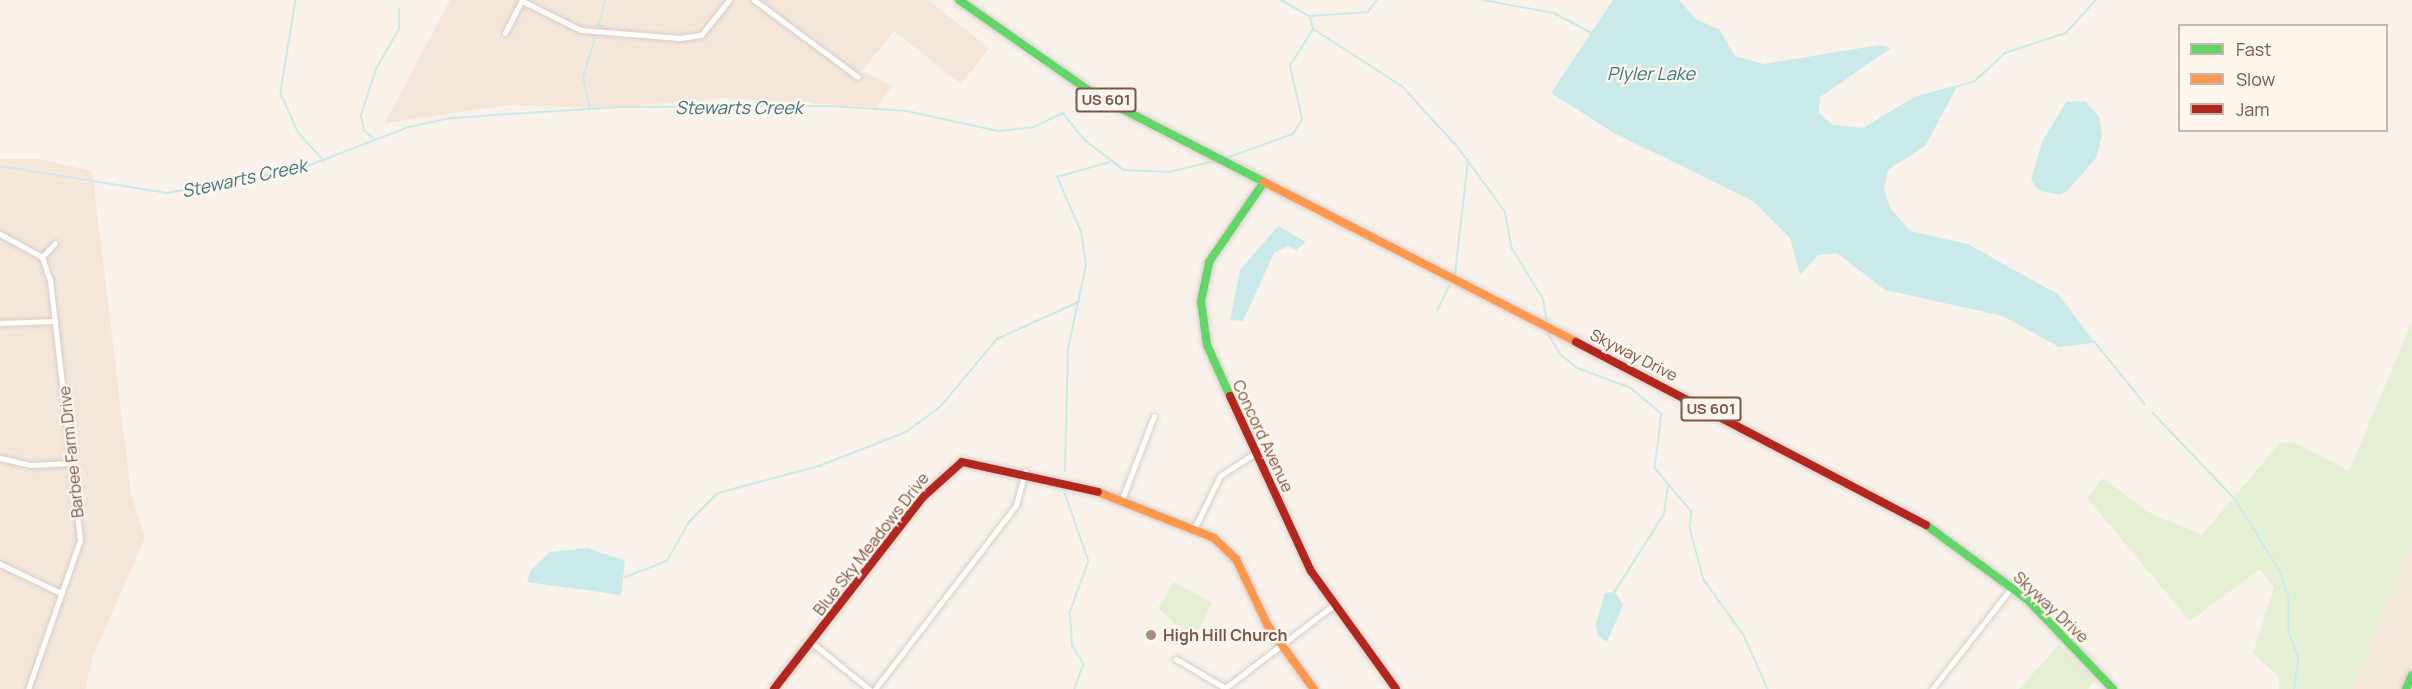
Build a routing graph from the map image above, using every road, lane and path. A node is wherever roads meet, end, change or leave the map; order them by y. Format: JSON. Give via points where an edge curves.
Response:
{"nodes":[{"id":1,"x":729,"y":0,"type":"edge"},
{"id":2,"x":754,"y":0,"type":"edge"},
{"id":3,"x":959,"y":0,"type":"edge"},
{"id":4,"x":522,"y":1,"type":"edge"},
{"id":5,"x":505,"y":33,"type":"dead end"},
{"id":6,"x":858,"y":77,"type":"dead end"},
{"id":7,"x":1264,"y":182,"type":"junction"},
{"id":8,"x":0,"y":234,"type":"edge"},
{"id":9,"x":55,"y":243,"type":"dead end"},
{"id":10,"x":42,"y":257,"type":"junction"},
{"id":11,"x":56,"y":321,"type":"junction"},
{"id":12,"x":0,"y":323,"type":"edge"},
{"id":13,"x":1154,"y":416,"type":"dead end"},
{"id":14,"x":1256,"y":453,"type":"junction"},
{"id":15,"x":0,"y":458,"type":"edge"},
{"id":16,"x":72,"y":463,"type":"junction"},
{"id":17,"x":1025,"y":471,"type":"junction"},
{"id":18,"x":1122,"y":499,"type":"junction"},
{"id":19,"x":1194,"y":529,"type":"junction"},
{"id":20,"x":0,"y":564,"type":"edge"},
{"id":21,"x":2012,"y":586,"type":"junction"},
{"id":22,"x":61,"y":593,"type":"junction"},
{"id":23,"x":1332,"y":606,"type":"junction"},
{"id":24,"x":811,"y":642,"type":"junction"},
{"id":25,"x":1279,"y":643,"type":"junction"},
{"id":26,"x":1176,"y":659,"type":"dead end"},
{"id":27,"x":2412,"y":675,"type":"edge"},
{"id":28,"x":1225,"y":688,"type":"edge"},
{"id":29,"x":28,"y":689,"type":"edge"},
{"id":30,"x":774,"y":689,"type":"edge"},
{"id":31,"x":869,"y":689,"type":"edge"},
{"id":32,"x":875,"y":689,"type":"edge"},
{"id":33,"x":1314,"y":689,"type":"edge"},
{"id":34,"x":1396,"y":689,"type":"edge"},
{"id":35,"x":1932,"y":689,"type":"edge"},
{"id":36,"x":2113,"y":689,"type":"edge"},
{"id":37,"x":2406,"y":689,"type":"edge"}],
"edges":[{"from":1,"to":4,"type":"street","via":[[700,35],[680,38],[580,30]]},
{"from":2,"to":6,"type":"street"},
{"from":3,"to":7,"type":"main road","number":"US 601","via":[[1095,95]]},
{"from":4,"to":5,"type":"street"},
{"from":7,"to":14,"type":"main road","name":"Concord Avenue","via":[[1209,262],[1201,301],[1207,345]]},
{"from":7,"to":21,"type":"main road","name":"Skyway Drive","number":"US 601","via":[[1879,496]]},
{"from":8,"to":10,"type":"street"},
{"from":9,"to":10,"type":"street"},
{"from":10,"to":11,"type":"street","name":"Barbee Farm Drive"},
{"from":11,"to":12,"type":"street"},
{"from":11,"to":16,"type":"street","name":"Barbee Farm Drive"},
{"from":13,"to":18,"type":"street"},
{"from":14,"to":19,"type":"street","via":[[1220,476]]},
{"from":14,"to":23,"type":"main road","name":"Concord Avenue"},
{"from":15,"to":16,"type":"street","via":[[30,465]]},
{"from":16,"to":22,"type":"street","name":"Barbee Farm Drive","via":[[80,540]]},
{"from":17,"to":18,"type":"main road","name":"Blue Sky Meadows Drive"},
{"from":17,"to":24,"type":"main road","name":"Blue Sky Meadows Drive","via":[[985,462],[951,466]]},
{"from":17,"to":32,"type":"street","via":[[1016,505]]},
{"from":18,"to":19,"type":"main road","name":"Blue Sky Meadows Drive"},
{"from":19,"to":25,"type":"main road","name":"Blue Sky Meadows Drive","via":[[1228,547]]},
{"from":20,"to":22,"type":"street"},
{"from":21,"to":35,"type":"street"},
{"from":21,"to":36,"type":"main road","name":"Skyway Drive","number":"US 601"},
{"from":22,"to":29,"type":"street","name":"Barbee Farm Drive"},
{"from":23,"to":25,"type":"street"},
{"from":23,"to":34,"type":"main road","name":"Concord Avenue"},
{"from":24,"to":30,"type":"main road","name":"Blue Sky Meadows Drive"},
{"from":24,"to":31,"type":"street"},
{"from":25,"to":28,"type":"street"},
{"from":25,"to":33,"type":"main road","name":"Blue Sky Meadows Drive"},
{"from":26,"to":28,"type":"street"},
{"from":27,"to":37,"type":"main road"}]}
